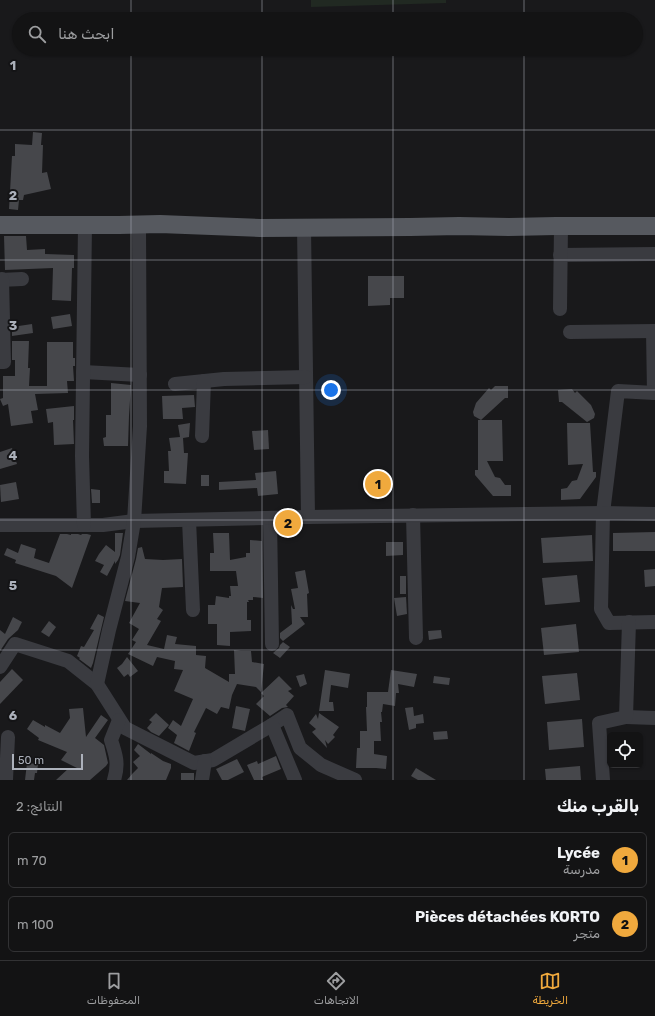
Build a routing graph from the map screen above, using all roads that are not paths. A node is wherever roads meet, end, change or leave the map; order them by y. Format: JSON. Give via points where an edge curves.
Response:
{"nodes":[{"id":1,"x":0,"y":225,"type":"edge"},
{"id":2,"x":85,"y":225,"type":"junction"},
{"id":3,"x":140,"y":225,"type":"junction"},
{"id":4,"x":561,"y":226,"type":"junction"},
{"id":5,"x":655,"y":226,"type":"edge"},
{"id":6,"x":304,"y":227,"type":"junction"},
{"id":7,"x":655,"y":254,"type":"edge"},
{"id":8,"x":560,"y":255,"type":"junction"},
{"id":9,"x":22,"y":279,"type":"dead end"},
{"id":10,"x":1,"y":280,"type":"edge"},
{"id":11,"x":560,"y":309,"type":"dead end"},
{"id":12,"x":654,"y":331,"type":"edge"},
{"id":13,"x":570,"y":332,"type":"dead end"},
{"id":14,"x":0,"y":362,"type":"edge"},
{"id":15,"x":83,"y":372,"type":"junction"},
{"id":16,"x":140,"y":375,"type":"junction"},
{"id":17,"x":306,"y":377,"type":"junction"},
{"id":18,"x":204,"y":381,"type":"junction"},
{"id":19,"x":174,"y":384,"type":"dead end"},
{"id":20,"x":655,"y":393,"type":"edge"},
{"id":21,"x":202,"y":436,"type":"dead end"},
{"id":22,"x":603,"y":512,"type":"junction"},
{"id":23,"x":655,"y":514,"type":"edge"},
{"id":24,"x":413,"y":515,"type":"junction"},
{"id":25,"x":308,"y":516,"type":"junction"},
{"id":26,"x":270,"y":518,"type":"junction"},
{"id":27,"x":189,"y":520,"type":"junction"},
{"id":28,"x":134,"y":521,"type":"junction"},
{"id":29,"x":0,"y":525,"type":"edge"},
{"id":30,"x":84,"y":525,"type":"junction"},
{"id":31,"x":193,"y":610,"type":"dead end"},
{"id":32,"x":629,"y":622,"type":"junction"},
{"id":33,"x":655,"y":622,"type":"edge"},
{"id":34,"x":416,"y":638,"type":"dead end"},
{"id":35,"x":272,"y":644,"type":"dead end"},
{"id":36,"x":0,"y":667,"type":"edge"},
{"id":37,"x":97,"y":684,"type":"junction"},
{"id":38,"x":626,"y":717,"type":"junction"},
{"id":39,"x":655,"y":718,"type":"edge"},
{"id":40,"x":119,"y":720,"type":"junction"},
{"id":41,"x":272,"y":725,"type":"junction"},
{"id":42,"x":8,"y":737,"type":"dead end"},
{"id":43,"x":205,"y":761,"type":"junction"},
{"id":44,"x":351,"y":779,"type":"edge"},
{"id":45,"x":6,"y":780,"type":"edge"},
{"id":46,"x":114,"y":780,"type":"edge"},
{"id":47,"x":202,"y":780,"type":"edge"},
{"id":48,"x":295,"y":780,"type":"edge"},
{"id":49,"x":603,"y":780,"type":"edge"}],
"edges":[{"from":1,"to":2,"type":"main road"},
{"from":2,"to":3,"type":"main road"},
{"from":2,"to":15,"type":"street"},
{"from":3,"to":6,"type":"main road"},
{"from":3,"to":16,"type":"street"},
{"from":4,"to":5,"type":"main road"},
{"from":4,"to":6,"type":"main road"},
{"from":4,"to":8,"type":"street"},
{"from":6,"to":17,"type":"street"},
{"from":7,"to":8,"type":"street"},
{"from":8,"to":11,"type":"street"},
{"from":9,"to":10,"type":"street"},
{"from":10,"to":14,"type":"street","via":[[4,362]]},
{"from":12,"to":13,"type":"street"},
{"from":12,"to":20,"type":"street"},
{"from":15,"to":16,"type":"street"},
{"from":15,"to":30,"type":"street"},
{"from":16,"to":28,"type":"street","via":[[140,426]]},
{"from":17,"to":18,"type":"street","via":[[224,378]]},
{"from":17,"to":25,"type":"street"},
{"from":18,"to":19,"type":"street"},
{"from":18,"to":21,"type":"street"},
{"from":20,"to":22,"type":"street","via":[[618,392]]},
{"from":22,"to":23,"type":"street"},
{"from":22,"to":24,"type":"street"},
{"from":22,"to":32,"type":"street","via":[[601,609],[609,623]]},
{"from":24,"to":25,"type":"street"},
{"from":24,"to":34,"type":"street"},
{"from":25,"to":26,"type":"street"},
{"from":26,"to":27,"type":"street"},
{"from":26,"to":35,"type":"street"},
{"from":27,"to":28,"type":"street"},
{"from":27,"to":31,"type":"street"},
{"from":28,"to":30,"type":"street"},
{"from":28,"to":37,"type":"street","via":[[128,557]]},
{"from":29,"to":30,"type":"street"},
{"from":32,"to":33,"type":"street"},
{"from":32,"to":38,"type":"street"},
{"from":36,"to":37,"type":"street","via":[[15,644],[68,660]]},
{"from":37,"to":40,"type":"street"},
{"from":38,"to":39,"type":"street"},
{"from":38,"to":49,"type":"street","via":[[599,723]]},
{"from":40,"to":43,"type":"street","via":[[125,728],[194,763]]},
{"from":40,"to":46,"type":"street","via":[[111,740],[117,758]]},
{"from":41,"to":43,"type":"street","via":[[213,760]]},
{"from":41,"to":44,"type":"street","via":[[287,715],[300,748],[321,765]]},
{"from":41,"to":48,"type":"street"},
{"from":42,"to":45,"type":"street"},
{"from":43,"to":47,"type":"street"}]}
